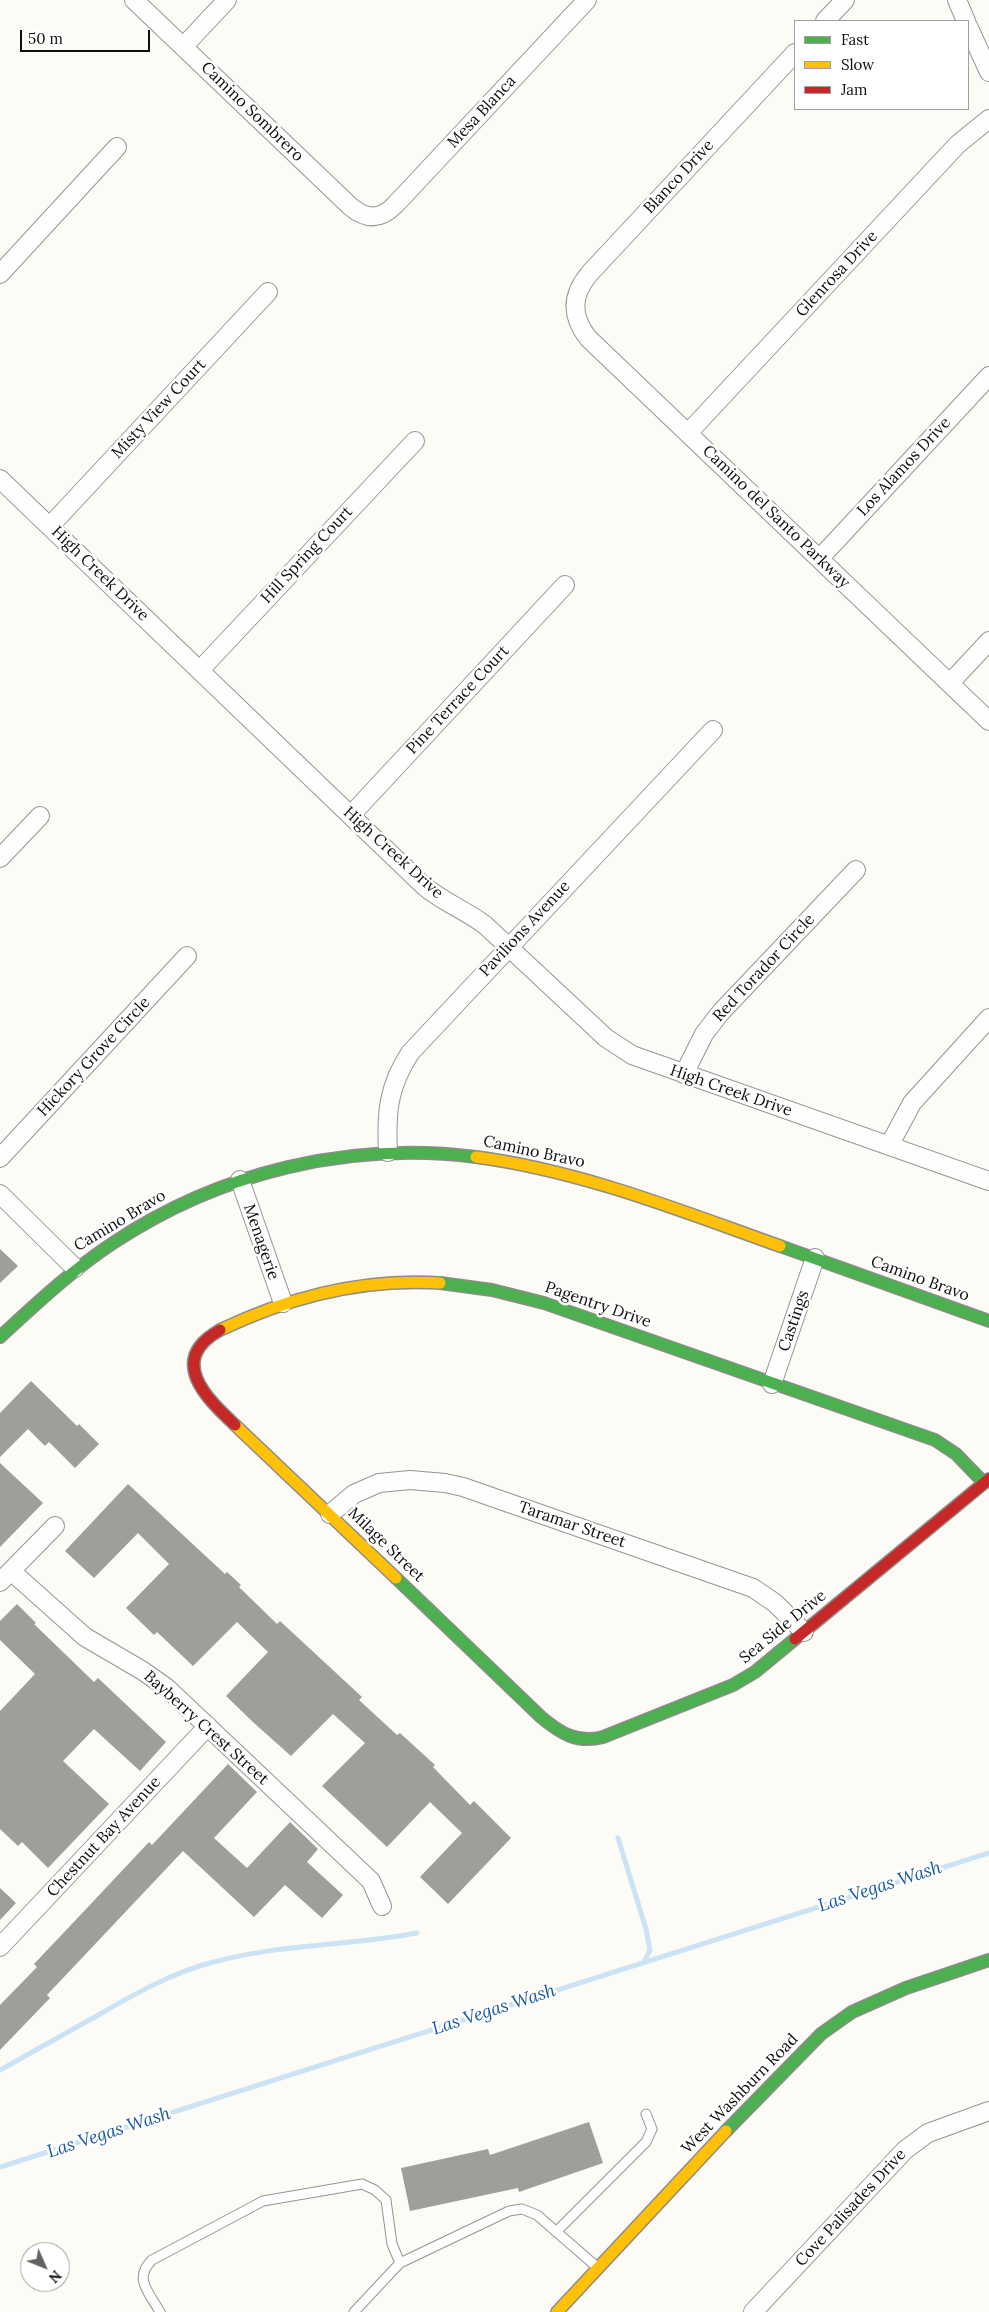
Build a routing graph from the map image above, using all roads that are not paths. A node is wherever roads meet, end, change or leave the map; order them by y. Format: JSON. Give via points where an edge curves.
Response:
{"nodes":[{"id":1,"x":134,"y":0,"type":"edge"},
{"id":2,"x":227,"y":0,"type":"edge"},
{"id":3,"x":587,"y":0,"type":"edge"},
{"id":4,"x":845,"y":0,"type":"edge"},
{"id":5,"x":957,"y":0,"type":"edge"},
{"id":6,"x":826,"y":20,"type":"edge"},
{"id":7,"x":966,"y":20,"type":"edge"},
{"id":8,"x":969,"y":28,"type":"edge"},
{"id":9,"x":184,"y":47,"type":"junction"},
{"id":10,"x":794,"y":54,"type":"edge"},
{"id":11,"x":989,"y":72,"type":"edge"},
{"id":12,"x":989,"y":119,"type":"edge"},
{"id":13,"x":117,"y":147,"type":"dead end"},
{"id":14,"x":373,"y":218,"type":"joint"},
{"id":15,"x":0,"y":274,"type":"edge"},
{"id":16,"x":268,"y":292,"type":"dead end"},
{"id":17,"x":574,"y":307,"type":"joint"},
{"id":18,"x":989,"y":376,"type":"edge"},
{"id":19,"x":688,"y":433,"type":"junction"},
{"id":20,"x":415,"y":441,"type":"dead end"},
{"id":21,"x":0,"y":478,"type":"edge"},
{"id":22,"x":50,"y":526,"type":"junction"},
{"id":23,"x":820,"y":558,"type":"junction"},
{"id":24,"x":565,"y":584,"type":"dead end"},
{"id":25,"x":989,"y":641,"type":"edge"},
{"id":26,"x":200,"y":670,"type":"junction"},
{"id":27,"x":950,"y":683,"type":"junction"},
{"id":28,"x":989,"y":721,"type":"edge"},
{"id":29,"x":713,"y":730,"type":"dead end"},
{"id":30,"x":351,"y":815,"type":"junction"},
{"id":31,"x":40,"y":816,"type":"dead end"},
{"id":32,"x":0,"y":858,"type":"edge"},
{"id":33,"x":856,"y":870,"type":"dead end"},
{"id":34,"x":509,"y":947,"type":"junction"},
{"id":35,"x":187,"y":956,"type":"dead end"},
{"id":36,"x":989,"y":1018,"type":"edge"},
{"id":37,"x":684,"y":1074,"type":"junction"},
{"id":38,"x":888,"y":1146,"type":"junction"},
{"id":39,"x":388,"y":1152,"type":"junction"},
{"id":40,"x":0,"y":1158,"type":"edge"},
{"id":41,"x":240,"y":1180,"type":"junction"},
{"id":42,"x":989,"y":1181,"type":"edge"},
{"id":43,"x":0,"y":1194,"type":"edge"},
{"id":44,"x":815,"y":1258,"type":"junction"},
{"id":45,"x":75,"y":1268,"type":"junction"},
{"id":46,"x":283,"y":1303,"type":"junction"},
{"id":47,"x":989,"y":1321,"type":"edge"},
{"id":48,"x":0,"y":1337,"type":"edge"},
{"id":49,"x":194,"y":1363,"type":"joint"},
{"id":50,"x":772,"y":1384,"type":"junction"},
{"id":51,"x":986,"y":1481,"type":"edge"},
{"id":52,"x":330,"y":1514,"type":"junction"},
{"id":53,"x":55,"y":1526,"type":"dead end"},
{"id":54,"x":5,"y":1576,"type":"edge"},
{"id":55,"x":804,"y":1632,"type":"junction"},
{"id":56,"x":208,"y":1726,"type":"junction"},
{"id":57,"x":572,"y":1739,"type":"joint"},
{"id":58,"x":382,"y":1906,"type":"dead end"},
{"id":59,"x":0,"y":1947,"type":"edge"},
{"id":60,"x":989,"y":1960,"type":"edge"},
{"id":61,"x":989,"y":2110,"type":"edge"},
{"id":62,"x":646,"y":2114,"type":"dead end"},
{"id":63,"x":556,"y":2232,"type":"junction"},
{"id":64,"x":400,"y":2264,"type":"junction"},
{"id":65,"x":598,"y":2268,"type":"junction"},
{"id":66,"x":160,"y":2312,"type":"edge"},
{"id":67,"x":354,"y":2312,"type":"edge"},
{"id":68,"x":557,"y":2312,"type":"edge"},
{"id":69,"x":753,"y":2312,"type":"edge"}],
"edges":[{"from":1,"to":9,"type":"street","name":"Camino Sombrero"},
{"from":2,"to":9,"type":"street"},
{"from":3,"to":14,"type":"street","name":"Mesa Blanca","via":[[396,205]]},
{"from":4,"to":6,"type":"street"},
{"from":5,"to":7,"type":"street"},
{"from":8,"to":11,"type":"street"},
{"from":9,"to":14,"type":"street","name":"Camino Sombrero","via":[[351,206]]},
{"from":10,"to":17,"type":"street","name":"Blanco Drive","via":[[589,274],[578,290]]},
{"from":12,"to":19,"type":"street","name":"Glenrosa Drive","via":[[958,144]]},
{"from":13,"to":15,"type":"street"},
{"from":16,"to":22,"type":"street","name":"Misty View Court"},
{"from":17,"to":19,"type":"street","name":"Camino del Santo Parkway","via":[[578,323],[588,338]]},
{"from":18,"to":23,"type":"street","name":"Los Alamos Drive"},
{"from":19,"to":23,"type":"street","name":"Camino del Santo Parkway"},
{"from":20,"to":26,"type":"street","name":"Hill Spring Court"},
{"from":21,"to":22,"type":"street","name":"High Creek Drive"},
{"from":22,"to":26,"type":"street","name":"High Creek Drive"},
{"from":23,"to":27,"type":"street","name":"Camino del Santo Parkway"},
{"from":24,"to":30,"type":"street","name":"Pine Terrace Court"},
{"from":25,"to":27,"type":"street"},
{"from":26,"to":30,"type":"street","name":"High Creek Drive"},
{"from":27,"to":28,"type":"street","name":"Camino del Santo Parkway"},
{"from":29,"to":34,"type":"street","name":"Pavilions Avenue"},
{"from":30,"to":34,"type":"street","name":"High Creek Drive","via":[[429,890],[475,917]]},
{"from":31,"to":32,"type":"street"},
{"from":33,"to":37,"type":"street","name":"Red Torador Circle","via":[[721,1012],[704,1034]]},
{"from":34,"to":37,"type":"street","name":"High Creek Drive","via":[[606,1038],[632,1055]]},
{"from":34,"to":39,"type":"street","name":"Pavilions Avenue","via":[[419,1041],[402,1066],[395,1078],[388,1108]]},
{"from":35,"to":40,"type":"street","name":"Hickory Grove Circle"},
{"from":36,"to":38,"type":"street","via":[[912,1103]]},
{"from":37,"to":38,"type":"street","name":"High Creek Drive"},
{"from":38,"to":42,"type":"street","name":"High Creek Drive"},
{"from":39,"to":41,"type":"street","name":"Camino Bravo","via":[[304,1163]]},
{"from":39,"to":44,"type":"street","name":"Camino Bravo","via":[[458,1154],[550,1169]]},
{"from":41,"to":45,"type":"street","name":"Camino Bravo","via":[[164,1212]]},
{"from":41,"to":46,"type":"street","name":"Menagerie"},
{"from":43,"to":45,"type":"street"},
{"from":44,"to":47,"type":"street","name":"Camino Bravo"},
{"from":44,"to":50,"type":"street","name":"Castings"},
{"from":45,"to":48,"type":"street","name":"Camino Bravo"},
{"from":46,"to":49,"type":"street","name":"Pagentry Drive","via":[[210,1337],[197,1353]]},
{"from":46,"to":50,"type":"street","name":"Pagentry Drive","via":[[381,1283],[477,1287],[544,1303]]},
{"from":49,"to":52,"type":"street","name":"Milage Street","via":[[201,1391]]},
{"from":50,"to":51,"type":"street","name":"Pagentry Drive","via":[[935,1440]]},
{"from":51,"to":55,"type":"street","name":"Sea Side Drive"},
{"from":52,"to":55,"type":"street","name":"Taramar Street","via":[[354,1494],[379,1483],[410,1480],[463,1487],[753,1588],[775,1603]]},
{"from":52,"to":57,"type":"street","name":"Milage Street","via":[[541,1717]]},
{"from":53,"to":54,"type":"street"},
{"from":54,"to":56,"type":"street","name":"Bayberry Crest Street","via":[[85,1637],[144,1671]]},
{"from":55,"to":57,"type":"street","name":"Sea Side Drive","via":[[756,1672],[733,1685],[595,1740]]},
{"from":56,"to":58,"type":"street","name":"Bayberry Crest Street","via":[[371,1881]]},
{"from":56,"to":59,"type":"street","name":"Chestnut Bay Avenue"},
{"from":60,"to":65,"type":"street","name":"West Washburn Road","via":[[906,1988],[852,2012],[821,2034],[764,2090]]},
{"from":61,"to":69,"type":"street","name":"Cove Palisades Drive","via":[[928,2133],[905,2150]]},
{"from":62,"to":63,"type":"lane","via":[[652,2129],[646,2142]]},
{"from":63,"to":64,"type":"lane","via":[[537,2215],[522,2209],[509,2211]]},
{"from":63,"to":65,"type":"lane"},
{"from":64,"to":66,"type":"lane","via":[[392,2244],[386,2200],[362,2184],[263,2201],[152,2260],[144,2268],[144,2284]]},
{"from":64,"to":67,"type":"lane"},
{"from":65,"to":68,"type":"street","name":"West Washburn Road"}]}
